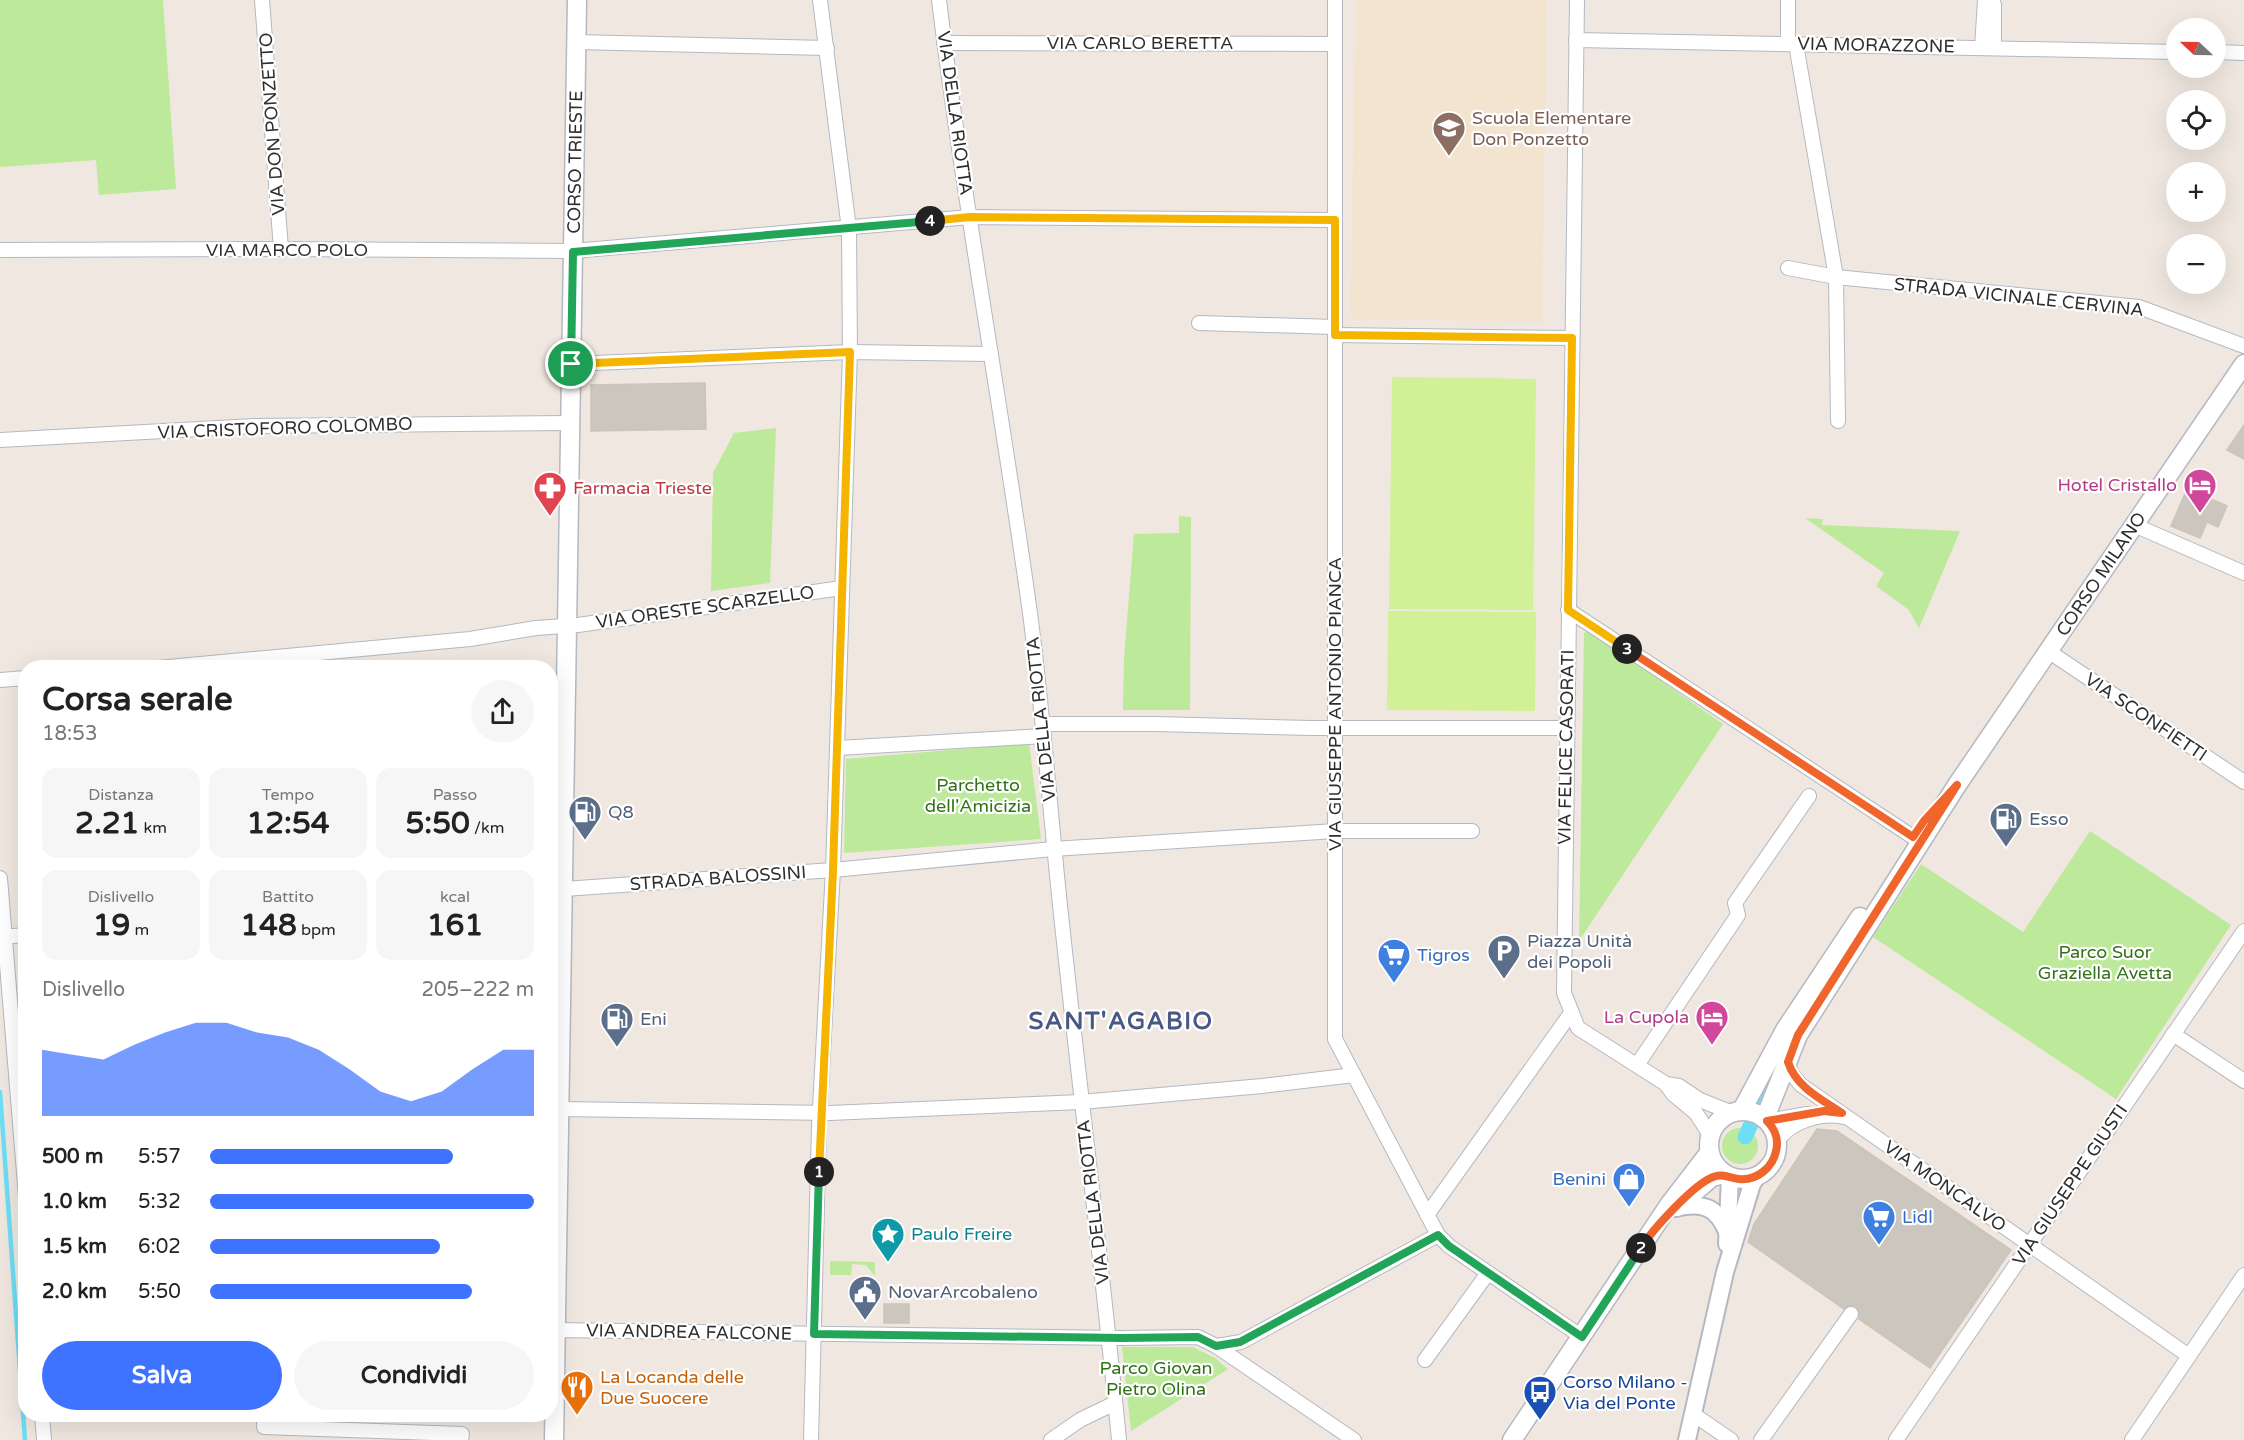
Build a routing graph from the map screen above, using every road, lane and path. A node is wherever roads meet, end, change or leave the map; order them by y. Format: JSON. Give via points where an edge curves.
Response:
{"nodes":[{"id":1,"x":262,"y":0,"type":"edge"},
{"id":2,"x":577,"y":0,"type":"edge"},
{"id":3,"x":820,"y":0,"type":"edge"},
{"id":4,"x":939,"y":0,"type":"edge"},
{"id":5,"x":1335,"y":0,"type":"edge"},
{"id":6,"x":1577,"y":0,"type":"edge"},
{"id":7,"x":1788,"y":0,"type":"edge"},
{"id":8,"x":1985,"y":0,"type":"edge"},
{"id":9,"x":1992,"y":0,"type":"edge"},
{"id":10,"x":1576,"y":40,"type":"junction"},
{"id":11,"x":576,"y":42,"type":"junction"},
{"id":12,"x":944,"y":43,"type":"junction"},
{"id":13,"x":1335,"y":44,"type":"junction"},
{"id":14,"x":1792,"y":44,"type":"junction"},
{"id":15,"x":827,"y":48,"type":"junction"},
{"id":16,"x":1988,"y":48,"type":"junction"},
{"id":17,"x":2166,"y":52,"type":"edge"},
{"id":18,"x":2226,"y":52,"type":"edge"},
{"id":19,"x":2244,"y":53,"type":"edge"},
{"id":20,"x":970,"y":217,"type":"junction"},
{"id":21,"x":1335,"y":220,"type":"junction"},
{"id":22,"x":849,"y":229,"type":"junction"},
{"id":23,"x":281,"y":249,"type":"junction"},
{"id":24,"x":0,"y":250,"type":"edge"},
{"id":25,"x":573,"y":252,"type":"junction"},
{"id":26,"x":1788,"y":267,"type":"dead end"},
{"id":27,"x":1836,"y":277,"type":"junction"},
{"id":28,"x":1199,"y":323,"type":"dead end"},
{"id":29,"x":1335,"y":331,"type":"junction"},
{"id":30,"x":1572,"y":338,"type":"junction"},
{"id":31,"x":2244,"y":346,"type":"edge"},
{"id":32,"x":850,"y":352,"type":"junction"},
{"id":33,"x":991,"y":354,"type":"junction"},
{"id":34,"x":571,"y":364,"type":"junction"},
{"id":35,"x":2244,"y":364,"type":"edge"},
{"id":36,"x":1838,"y":422,"type":"dead end"},
{"id":37,"x":570,"y":423,"type":"junction"},
{"id":38,"x":0,"y":440,"type":"edge"},
{"id":39,"x":2134,"y":525,"type":"junction"},
{"id":40,"x":2244,"y":573,"type":"edge"},
{"id":41,"x":842,"y":588,"type":"junction"},
{"id":42,"x":1568,"y":610,"type":"junction"},
{"id":43,"x":567,"y":626,"type":"junction"},
{"id":44,"x":2048,"y":651,"type":"junction"},
{"id":45,"x":287,"y":660,"type":"edge"},
{"id":46,"x":18,"y":679,"type":"edge"},
{"id":47,"x":0,"y":680,"type":"edge"},
{"id":48,"x":1335,"y":728,"type":"junction"},
{"id":49,"x":1566,"y":728,"type":"junction"},
{"id":50,"x":1043,"y":730,"type":"junction"},
{"id":51,"x":837,"y":748,"type":"junction"},
{"id":52,"x":2244,"y":782,"type":"edge"},
{"id":53,"x":1957,"y":785,"type":"junction"},
{"id":54,"x":1809,"y":796,"type":"dead end"},
{"id":55,"x":1335,"y":831,"type":"junction"},
{"id":56,"x":1472,"y":831,"type":"dead end"},
{"id":57,"x":1913,"y":837,"type":"junction"},
{"id":58,"x":1053,"y":849,"type":"junction"},
{"id":59,"x":558,"y":864,"type":"edge"},
{"id":60,"x":833,"y":870,"type":"junction"},
{"id":61,"x":0,"y":878,"type":"edge"},
{"id":62,"x":558,"y":890,"type":"edge"},
{"id":63,"x":2244,"y":931,"type":"edge"},
{"id":64,"x":18,"y":936,"type":"edge"},
{"id":65,"x":3,"y":937,"type":"edge"},
{"id":66,"x":558,"y":1000,"type":"edge"},
{"id":67,"x":1571,"y":1013,"type":"junction"},
{"id":68,"x":2173,"y":1034,"type":"junction"},
{"id":69,"x":1798,"y":1035,"type":"junction"},
{"id":70,"x":1788,"y":1062,"type":"junction"},
{"id":71,"x":1637,"y":1065,"type":"junction"},
{"id":72,"x":1354,"y":1075,"type":"junction"},
{"id":73,"x":2244,"y":1081,"type":"edge"},
{"id":74,"x":1666,"y":1084,"type":"junction"},
{"id":75,"x":1081,"y":1102,"type":"junction"},
{"id":76,"x":18,"y":1107,"type":"edge"},
{"id":77,"x":559,"y":1109,"type":"junction"},
{"id":78,"x":1736,"y":1111,"type":"junction"},
{"id":79,"x":820,"y":1112,"type":"junction"},
{"id":80,"x":1846,"y":1116,"type":"junction"},
{"id":81,"x":558,"y":1117,"type":"edge"},
{"id":82,"x":1766,"y":1119,"type":"junction"},
{"id":83,"x":1795,"y":1120,"type":"junction"},
{"id":84,"x":1777,"y":1142,"type":"junction"},
{"id":85,"x":1709,"y":1144,"type":"junction"},
{"id":86,"x":1728,"y":1175,"type":"junction"},
{"id":87,"x":1757,"y":1176,"type":"junction"},
{"id":88,"x":1676,"y":1208,"type":"junction"},
{"id":89,"x":1427,"y":1215,"type":"junction"},
{"id":90,"x":1652,"y":1231,"type":"junction"},
{"id":91,"x":1727,"y":1232,"type":"junction"},
{"id":92,"x":1439,"y":1236,"type":"junction"},
{"id":93,"x":2029,"y":1245,"type":"junction"},
{"id":94,"x":1725,"y":1272,"type":"junction"},
{"id":95,"x":1488,"y":1273,"type":"junction"},
{"id":96,"x":2244,"y":1275,"type":"edge"},
{"id":97,"x":1851,"y":1314,"type":"dead end"},
{"id":98,"x":558,"y":1330,"type":"edge"},
{"id":99,"x":814,"y":1334,"type":"junction"},
{"id":100,"x":1582,"y":1337,"type":"junction"},
{"id":101,"x":1110,"y":1338,"type":"junction"},
{"id":102,"x":1216,"y":1346,"type":"junction"},
{"id":103,"x":2189,"y":1356,"type":"junction"},
{"id":104,"x":1425,"y":1360,"type":"dead end"},
{"id":105,"x":1115,"y":1403,"type":"junction"},
{"id":106,"x":1693,"y":1414,"type":"junction"},
{"id":107,"x":43,"y":1422,"type":"edge"},
{"id":108,"x":264,"y":1422,"type":"edge"},
{"id":109,"x":554,"y":1422,"type":"edge"},
{"id":110,"x":461,"y":1437,"type":"edge"},
{"id":111,"x":44,"y":1440,"type":"edge"},
{"id":112,"x":554,"y":1440,"type":"edge"},
{"id":113,"x":811,"y":1440,"type":"edge"},
{"id":114,"x":1052,"y":1440,"type":"edge"},
{"id":115,"x":1119,"y":1440,"type":"edge"},
{"id":116,"x":1354,"y":1440,"type":"edge"},
{"id":117,"x":1512,"y":1440,"type":"edge"},
{"id":118,"x":1687,"y":1440,"type":"edge"},
{"id":119,"x":1731,"y":1440,"type":"edge"},
{"id":120,"x":1761,"y":1440,"type":"edge"},
{"id":121,"x":1896,"y":1440,"type":"edge"},
{"id":122,"x":2132,"y":1440,"type":"edge"}],
"edges":[{"from":1,"to":23,"type":"street","name":"VIA DON PONZETTO"},
{"from":2,"to":11,"type":"main road","name":"CORSO TRIESTE"},
{"from":3,"to":15,"type":"street"},
{"from":4,"to":12,"type":"street","name":"VIA DELLA RIOTTA"},
{"from":5,"to":13,"type":"street","name":"VIA GIUSEPPE ANTONIO PIANCA"},
{"from":6,"to":10,"type":"street","name":"VIA FELICE CASORATI"},
{"from":7,"to":14,"type":"street"},
{"from":8,"to":16,"type":"street"},
{"from":9,"to":16,"type":"street"},
{"from":10,"to":14,"type":"street","name":"VIA MORAZZONE"},
{"from":10,"to":30,"type":"street","name":"VIA FELICE CASORATI"},
{"from":11,"to":15,"type":"street"},
{"from":11,"to":25,"type":"main road","name":"CORSO TRIESTE"},
{"from":12,"to":13,"type":"street","name":"VIA CARLO BERETTA"},
{"from":12,"to":20,"type":"street","name":"VIA DELLA RIOTTA"},
{"from":13,"to":21,"type":"street","name":"VIA GIUSEPPE ANTONIO PIANCA"},
{"from":14,"to":16,"type":"street","name":"VIA MORAZZONE"},
{"from":14,"to":27,"type":"street"},
{"from":15,"to":22,"type":"street"},
{"from":16,"to":17,"type":"street","name":"VIA MORAZZONE"},
{"from":18,"to":19,"type":"street"},
{"from":20,"to":21,"type":"street","name":"VIA MARCO POLO"},
{"from":20,"to":22,"type":"street","name":"VIA MARCO POLO"},
{"from":20,"to":33,"type":"street","name":"VIA DELLA RIOTTA"},
{"from":21,"to":29,"type":"street","name":"VIA GIUSEPPE ANTONIO PIANCA"},
{"from":22,"to":25,"type":"street","name":"VIA MARCO POLO"},
{"from":22,"to":32,"type":"street"},
{"from":23,"to":24,"type":"street","name":"VIA MARCO POLO"},
{"from":23,"to":25,"type":"street","name":"VIA MARCO POLO"},
{"from":25,"to":34,"type":"main road","name":"CORSO TRIESTE"},
{"from":26,"to":27,"type":"street","name":"STRADA VICINALE CERVINA"},
{"from":27,"to":31,"type":"street","name":"STRADA VICINALE CERVINA","via":[[2139,307]]},
{"from":27,"to":36,"type":"street"},
{"from":28,"to":29,"type":"street"},
{"from":29,"to":30,"type":"street"},
{"from":29,"to":48,"type":"street","name":"VIA GIUSEPPE ANTONIO PIANCA"},
{"from":30,"to":42,"type":"street","name":"VIA FELICE CASORATI"},
{"from":32,"to":33,"type":"street"},
{"from":32,"to":34,"type":"street"},
{"from":32,"to":41,"type":"street"},
{"from":33,"to":50,"type":"street","name":"VIA DELLA RIOTTA","via":[[1030,614]]},
{"from":34,"to":37,"type":"main road","name":"CORSO TRIESTE"},
{"from":35,"to":39,"type":"main road","name":"CORSO MILANO"},
{"from":37,"to":38,"type":"street","name":"VIA CRISTOFORO COLOMBO","via":[[254,426]]},
{"from":37,"to":43,"type":"main road","name":"CORSO TRIESTE"},
{"from":39,"to":40,"type":"street"},
{"from":39,"to":44,"type":"main road","name":"CORSO MILANO"},
{"from":41,"to":43,"type":"street","name":"VIA ORESTE SCARZELLO"},
{"from":41,"to":51,"type":"street"},
{"from":42,"to":49,"type":"street","name":"VIA FELICE CASORATI"},
{"from":42,"to":57,"type":"street"},
{"from":43,"to":45,"type":"street","name":"VIA ORESTE SCARZELLO"},
{"from":43,"to":59,"type":"main road","name":"CORSO TRIESTE"},
{"from":44,"to":52,"type":"street","name":"VIA SCONFIETTI"},
{"from":44,"to":53,"type":"main road","name":"CORSO MILANO"},
{"from":46,"to":47,"type":"street"},
{"from":48,"to":49,"type":"street"},
{"from":48,"to":50,"type":"street","via":[[1156,724]]},
{"from":48,"to":55,"type":"street","name":"VIA GIUSEPPE ANTONIO PIANCA"},
{"from":49,"to":67,"type":"street","name":"VIA FELICE CASORATI","via":[[1563,955],[1564,993]]},
{"from":50,"to":51,"type":"street"},
{"from":50,"to":58,"type":"street","name":"VIA DELLA RIOTTA"},
{"from":51,"to":60,"type":"street"},
{"from":53,"to":57,"type":"main road","name":"CORSO MILANO"},
{"from":53,"to":69,"type":"main road","name":"CORSO MILANO"},
{"from":54,"to":71,"type":"street","via":[[1735,903],[1738,915]]},
{"from":55,"to":56,"type":"street","name":"STRADA BALOSSINI"},
{"from":55,"to":58,"type":"street","name":"STRADA BALOSSINI"},
{"from":55,"to":72,"type":"street","name":"VIA GIUSEPPE ANTONIO PIANCA","via":[[1335,1039]]},
{"from":57,"to":69,"type":"main road","via":[[1917,841],[1797,1027]]},
{"from":57,"to":78,"type":"main road","name":"CORSO MILANO"},
{"from":58,"to":60,"type":"street","name":"STRADA BALOSSINI"},
{"from":58,"to":75,"type":"street","name":"VIA DELLA RIOTTA"},
{"from":60,"to":62,"type":"street","name":"STRADA BALOSSINI"},
{"from":60,"to":79,"type":"street"},
{"from":61,"to":65,"type":"street"},
{"from":63,"to":68,"type":"street","name":"VIA GIUSEPPE GIUSTI"},
{"from":64,"to":65,"type":"street"},
{"from":65,"to":76,"type":"street"},
{"from":66,"to":77,"type":"main road","name":"CORSO TRIESTE"},
{"from":67,"to":71,"type":"street","name":"VIA FELICE CASORATI","via":[[1578,1028]]},
{"from":67,"to":89,"type":"street"},
{"from":68,"to":73,"type":"street"},
{"from":68,"to":93,"type":"street","name":"VIA GIUSEPPE GIUSTI"},
{"from":69,"to":70,"type":"main road","name":"CORSO MILANO"},
{"from":70,"to":80,"type":"street","name":"VIA MONCALVO","via":[[1801,1085]]},
{"from":70,"to":82,"type":"main road","name":"CORSO MILANO"},
{"from":71,"to":74,"type":"street","name":"VIA FELICE CASORATI"},
{"from":72,"to":75,"type":"street"},
{"from":72,"to":89,"type":"street","name":"VIA GIUSEPPE ANTONIO PIANCA"},
{"from":74,"to":78,"type":"street","name":"VIA FELICE CASORATI"},
{"from":74,"to":85,"type":"street","name":"VIA FELICE CASORATI","via":[[1696,1113]]},
{"from":75,"to":79,"type":"street"},
{"from":75,"to":101,"type":"street","name":"VIA DELLA RIOTTA"},
{"from":77,"to":79,"type":"street"},
{"from":77,"to":81,"type":"main road","name":"CORSO TRIESTE"},
{"from":78,"to":82,"type":"main road","via":[[1755,1112]]},
{"from":78,"to":85,"type":"main road","via":[[1719,1119]]},
{"from":79,"to":99,"type":"street"},
{"from":80,"to":83,"type":"street"},
{"from":80,"to":93,"type":"street","name":"VIA MONCALVO"},
{"from":82,"to":83,"type":"street"},
{"from":82,"to":84,"type":"main road"},
{"from":83,"to":84,"type":"street"},
{"from":84,"to":87,"type":"main road","via":[[1773,1160]]},
{"from":85,"to":86,"type":"main road","via":[[1715,1165]]},
{"from":85,"to":90,"type":"main road"},
{"from":86,"to":87,"type":"main road","via":[[1743,1179]]},
{"from":86,"to":88,"type":"main road","via":[[1712,1177]]},
{"from":86,"to":91,"type":"street"},
{"from":87,"to":94,"type":"street"},
{"from":88,"to":90,"type":"main road"},
{"from":88,"to":91,"type":"street","via":[[1707,1208],[1721,1216]]},
{"from":89,"to":92,"type":"street","name":"VIA GIUSEPPE ANTONIO PIANCA"},
{"from":90,"to":100,"type":"main road"},
{"from":91,"to":94,"type":"street"},
{"from":92,"to":95,"type":"street"},
{"from":92,"to":102,"type":"street","via":[[1240,1342]]},
{"from":93,"to":103,"type":"street","name":"VIA MONCALVO"},
{"from":93,"to":121,"type":"street","name":"VIA GIUSEPPE GIUSTI"},
{"from":94,"to":106,"type":"street"},
{"from":95,"to":100,"type":"street"},
{"from":95,"to":104,"type":"street"},
{"from":96,"to":103,"type":"street"},
{"from":97,"to":120,"type":"street"},
{"from":98,"to":99,"type":"street","name":"VIA ANDREA FALCONE"},
{"from":99,"to":101,"type":"street","name":"VIA ANDREA FALCONE"},
{"from":99,"to":113,"type":"street"},
{"from":100,"to":117,"type":"main road"},
{"from":101,"to":102,"type":"street","name":"VIA ANDREA FALCONE","via":[[1198,1337]]},
{"from":101,"to":105,"type":"street","name":"VIA DELLA RIOTTA"},
{"from":102,"to":116,"type":"street"},
{"from":103,"to":122,"type":"street"},
{"from":105,"to":114,"type":"street","via":[[1080,1420]]},
{"from":105,"to":115,"type":"street","name":"VIA DELLA RIOTTA"},
{"from":106,"to":118,"type":"street"},
{"from":106,"to":119,"type":"street"},
{"from":107,"to":111,"type":"street"},
{"from":108,"to":110,"type":"street","via":[[264,1426]]},
{"from":109,"to":112,"type":"main road","name":"CORSO TRIESTE"}]}
